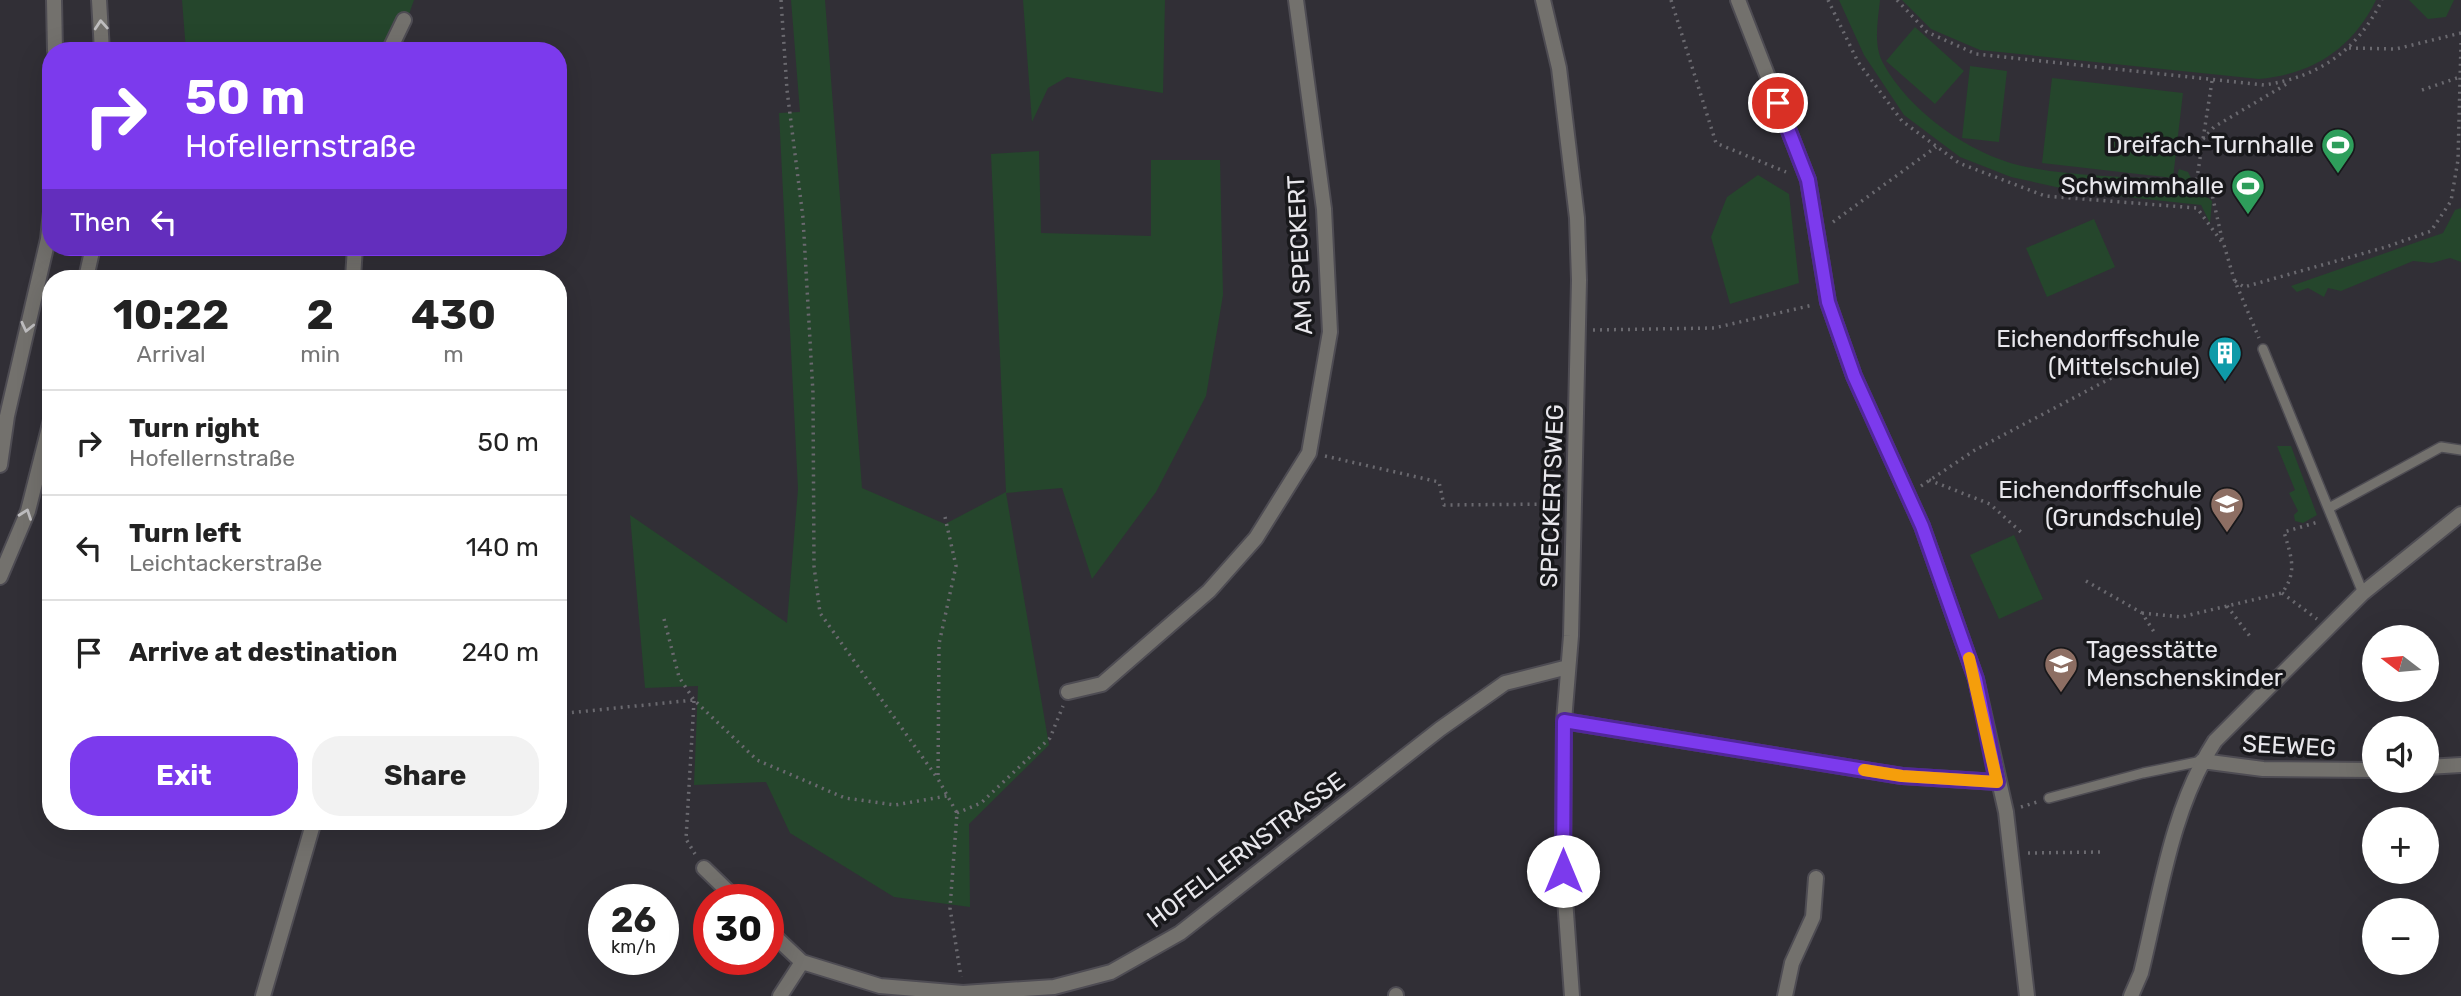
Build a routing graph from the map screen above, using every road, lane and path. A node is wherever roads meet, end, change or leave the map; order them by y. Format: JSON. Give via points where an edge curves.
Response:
{"nodes":[{"id":1,"x":54,"y":0,"type":"edge"},
{"id":2,"x":99,"y":0,"type":"edge"},
{"id":3,"x":781,"y":0,"type":"edge"},
{"id":4,"x":1296,"y":0,"type":"edge"},
{"id":5,"x":1543,"y":0,"type":"edge"},
{"id":6,"x":1671,"y":0,"type":"edge"},
{"id":7,"x":1738,"y":0,"type":"edge"},
{"id":8,"x":1828,"y":0,"type":"edge"},
{"id":9,"x":1897,"y":0,"type":"edge"},
{"id":10,"x":2382,"y":0,"type":"edge"},
{"id":11,"x":404,"y":20,"type":"dead end"},
{"id":12,"x":2461,"y":33,"type":"edge"},
{"id":13,"x":55,"y":42,"type":"edge"},
{"id":14,"x":102,"y":42,"type":"edge"},
{"id":15,"x":393,"y":42,"type":"edge"},
{"id":16,"x":2461,"y":43,"type":"edge"},
{"id":17,"x":2349,"y":48,"type":"junction"},
{"id":18,"x":2460,"y":76,"type":"edge"},
{"id":19,"x":2294,"y":81,"type":"junction"},
{"id":20,"x":2212,"y":82,"type":"junction"},
{"id":21,"x":2460,"y":85,"type":"edge"},
{"id":22,"x":2422,"y":90,"type":"dead end"},
{"id":23,"x":2202,"y":140,"type":"junction"},
{"id":24,"x":1936,"y":147,"type":"junction"},
{"id":25,"x":1808,"y":180,"type":"junction"},
{"id":26,"x":1817,"y":235,"type":"junction"},
{"id":27,"x":2224,"y":245,"type":"junction"},
{"id":28,"x":44,"y":256,"type":"edge"},
{"id":29,"x":2234,"y":279,"type":"junction"},
{"id":30,"x":1828,"y":302,"type":"junction"},
{"id":31,"x":1580,"y":330,"type":"junction"},
{"id":32,"x":2263,"y":349,"type":"joint"},
{"id":33,"x":2118,"y":375,"type":"dead end"},
{"id":34,"x":2461,"y":450,"type":"edge"},
{"id":35,"x":1309,"y":453,"type":"junction"},
{"id":36,"x":42,"y":456,"type":"edge"},
{"id":37,"x":0,"y":465,"type":"edge"},
{"id":38,"x":1929,"y":480,"type":"junction"},
{"id":39,"x":1908,"y":495,"type":"junction"},
{"id":40,"x":1575,"y":503,"type":"junction"},
{"id":41,"x":2329,"y":508,"type":"junction"},
{"id":42,"x":2461,"y":514,"type":"edge"},
{"id":43,"x":945,"y":517,"type":"dead end"},
{"id":44,"x":2333,"y":518,"type":"junction"},
{"id":45,"x":2022,"y":533,"type":"dead end"},
{"id":46,"x":0,"y":577,"type":"edge"},
{"id":47,"x":2086,"y":580,"type":"dead end"},
{"id":48,"x":2282,"y":593,"type":"junction"},
{"id":49,"x":2364,"y":593,"type":"junction"},
{"id":50,"x":2227,"y":606,"type":"junction"},
{"id":51,"x":2142,"y":613,"type":"junction"},
{"id":52,"x":664,"y":619,"type":"dead end"},
{"id":53,"x":2328,"y":630,"type":"junction"},
{"id":54,"x":2156,"y":635,"type":"dead end"},
{"id":55,"x":2252,"y":639,"type":"dead end"},
{"id":56,"x":1568,"y":667,"type":"junction"},
{"id":57,"x":1068,"y":692,"type":"joint"},
{"id":58,"x":694,"y":700,"type":"junction"},
{"id":59,"x":567,"y":713,"type":"edge"},
{"id":60,"x":1564,"y":721,"type":"junction"},
{"id":61,"x":2202,"y":761,"type":"junction"},
{"id":62,"x":2461,"y":765,"type":"edge"},
{"id":63,"x":2439,"y":766,"type":"edge"},
{"id":64,"x":2362,"y":770,"type":"edge"},
{"id":65,"x":938,"y":779,"type":"junction"},
{"id":66,"x":1997,"y":782,"type":"junction"},
{"id":67,"x":947,"y":796,"type":"junction"},
{"id":68,"x":2049,"y":798,"type":"joint"},
{"id":69,"x":2006,"y":812,"type":"junction"},
{"id":70,"x":957,"y":813,"type":"junction"},
{"id":71,"x":311,"y":830,"type":"edge"},
{"id":72,"x":2102,"y":852,"type":"dead end"},
{"id":73,"x":2011,"y":854,"type":"junction"},
{"id":74,"x":704,"y":868,"type":"joint"},
{"id":75,"x":1816,"y":878,"type":"dead end"},
{"id":76,"x":720,"y":884,"type":"edge"},
{"id":77,"x":784,"y":945,"type":"edge"},
{"id":78,"x":802,"y":962,"type":"junction"},
{"id":79,"x":963,"y":993,"type":"junction"},
{"id":80,"x":263,"y":996,"type":"edge"},
{"id":81,"x":780,"y":996,"type":"edge"},
{"id":82,"x":1572,"y":996,"type":"edge"},
{"id":83,"x":1784,"y":996,"type":"edge"},
{"id":84,"x":2027,"y":996,"type":"edge"},
{"id":85,"x":2131,"y":996,"type":"edge"}],
"edges":[{"from":1,"to":13,"type":"street"},
{"from":14,"to":2,"type":"street","one_way":true},
{"from":3,"to":65,"type":"path","via":[[803,218],[813,393],[814,566],[820,613]]},
{"from":4,"to":35,"type":"street","name":"AM SPECKERT","via":[[1324,209],[1330,332]]},
{"from":5,"to":31,"type":"street","name":"SPECKERTSWEG","via":[[1559,68],[1577,218]]},
{"from":6,"to":25,"type":"path","via":[[1716,143]]},
{"from":7,"to":25,"type":"street"},
{"from":8,"to":24,"type":"path","via":[[1857,62],[1902,121]]},
{"from":9,"to":20,"type":"path","via":[[1927,32],[1976,54]]},
{"from":10,"to":17,"type":"path","via":[[2371,23]]},
{"from":11,"to":15,"type":"street"},
{"from":12,"to":17,"type":"path","via":[[2396,49]]},
{"from":16,"to":18,"type":"path"},
{"from":17,"to":19,"type":"path"},
{"from":18,"to":21,"type":"path"},
{"from":18,"to":22,"type":"path"},
{"from":19,"to":20,"type":"path","via":[[2264,85]]},
{"from":19,"to":23,"type":"path","via":[[2214,127]]},
{"from":20,"to":23,"type":"path"},
{"from":21,"to":29,"type":"path","via":[[2458,160],[2451,201],[2431,230],[2244,287]]},
{"from":23,"to":27,"type":"path","via":[[2199,186],[2211,190]]},
{"from":24,"to":26,"type":"path"},
{"from":24,"to":27,"type":"path","via":[[1959,163],[2045,196],[2197,208]]},
{"from":25,"to":26,"type":"street"},
{"from":26,"to":30,"type":"street"},
{"from":27,"to":29,"type":"path"},
{"from":28,"to":37,"type":"street","one_way":true},
{"from":29,"to":32,"type":"path"},
{"from":30,"to":31,"type":"path","via":[[1714,328]]},
{"from":30,"to":39,"type":"street","via":[[1854,376]]},
{"from":31,"to":40,"type":"street","name":"SPECKERTSWEG"},
{"from":32,"to":41,"type":"lane"},
{"from":33,"to":38,"type":"path","via":[[1975,450]]},
{"from":34,"to":41,"type":"lane","via":[[2441,447]]},
{"from":35,"to":40,"type":"path","via":[[1439,482],[1444,505]]},
{"from":35,"to":57,"type":"street","name":"AM SPECKERT","via":[[1256,538],[1209,591],[1102,684]]},
{"from":46,"to":36,"type":"street","one_way":true,"via":[[28,511]]},
{"from":38,"to":39,"type":"path"},
{"from":38,"to":45,"type":"path","via":[[1990,504]]},
{"from":39,"to":66,"type":"street","via":[[1976,679]]},
{"from":40,"to":56,"type":"street","name":"SPECKERTSWEG"},
{"from":41,"to":44,"type":"lane"},
{"from":42,"to":49,"type":"street"},
{"from":43,"to":65,"type":"path","via":[[956,566],[939,644]]},
{"from":44,"to":48,"type":"path","via":[[2284,533],[2294,563],[2291,582]]},
{"from":44,"to":49,"type":"lane"},
{"from":47,"to":51,"type":"path"},
{"from":48,"to":50,"type":"path"},
{"from":48,"to":53,"type":"path"},
{"from":49,"to":53,"type":"street"},
{"from":50,"to":51,"type":"path","via":[[2181,617]]},
{"from":50,"to":55,"type":"path"},
{"from":51,"to":54,"type":"path"},
{"from":52,"to":58,"type":"path","via":[[679,677]]},
{"from":53,"to":61,"type":"street","via":[[2215,741]]},
{"from":56,"to":60,"type":"street","name":"SPECKERTSWEG"},
{"from":56,"to":79,"type":"street","name":"HOFELLERNSTRASSE","via":[[1505,683],[1180,933],[1111,972],[1054,987]]},
{"from":57,"to":70,"type":"path","via":[[1050,738],[981,803]]},
{"from":58,"to":59,"type":"path"},
{"from":58,"to":67,"type":"path","via":[[757,760],[845,798],[895,805]]},
{"from":58,"to":74,"type":"path","via":[[686,839]]},
{"from":60,"to":66,"type":"street","via":[[1902,776]]},
{"from":60,"to":82,"type":"street","name":"SPECKERTSWEG","via":[[1563,871]]},
{"from":61,"to":64,"type":"street","name":"SEEWEG","via":[[2263,769]]},
{"from":61,"to":68,"type":"lane"},
{"from":61,"to":85,"type":"street","via":[[2183,804],[2141,974]]},
{"from":62,"to":63,"type":"street"},
{"from":65,"to":67,"type":"path"},
{"from":66,"to":69,"type":"street"},
{"from":67,"to":70,"type":"path"},
{"from":68,"to":69,"type":"path"},
{"from":69,"to":73,"type":"street"},
{"from":70,"to":79,"type":"path","via":[[950,908]]},
{"from":71,"to":80,"type":"street"},
{"from":72,"to":73,"type":"path"},
{"from":73,"to":84,"type":"street"},
{"from":74,"to":76,"type":"street"},
{"from":75,"to":83,"type":"street","via":[[1813,917],[1792,963]]},
{"from":77,"to":78,"type":"street","name":"HOFELLERNSTRASSE"},
{"from":78,"to":79,"type":"street","name":"HOFELLERNSTRASSE","via":[[880,986]]},
{"from":78,"to":81,"type":"street"}]}
